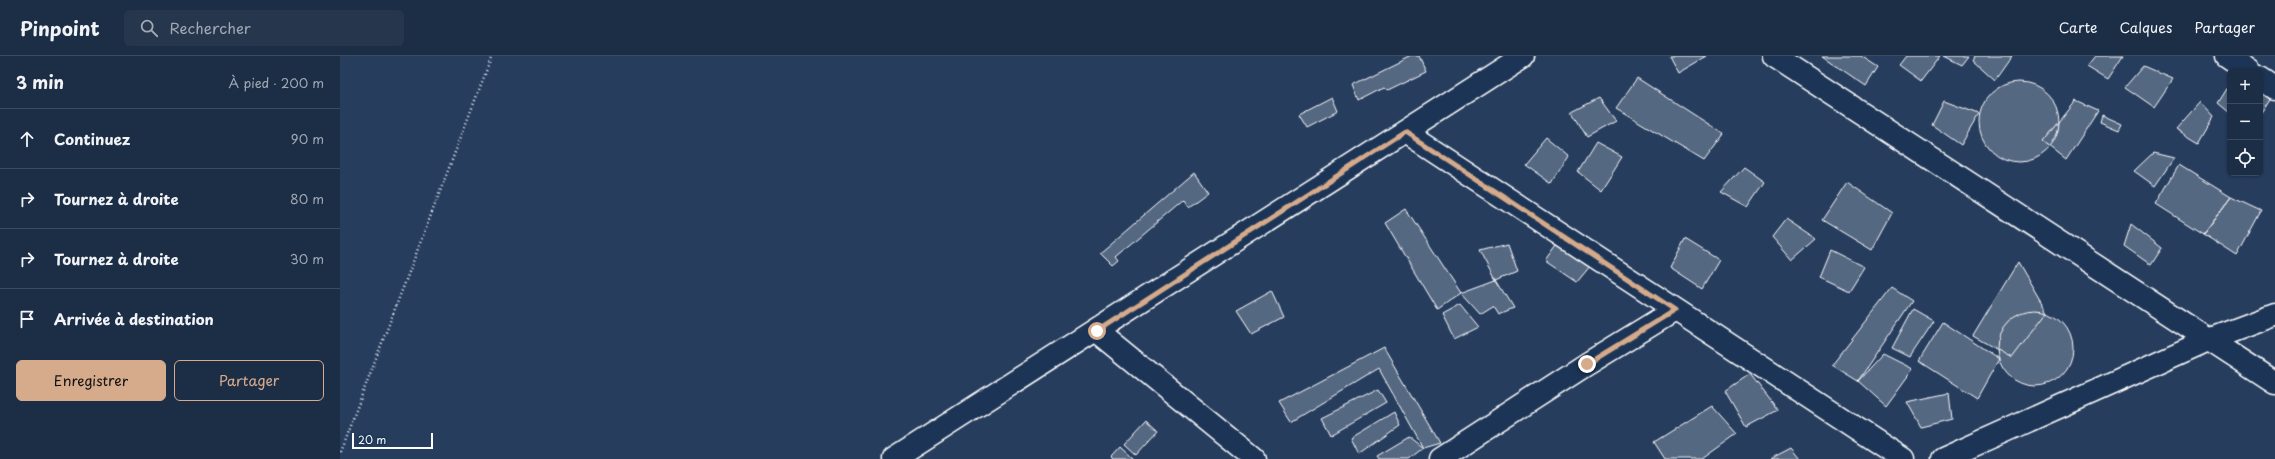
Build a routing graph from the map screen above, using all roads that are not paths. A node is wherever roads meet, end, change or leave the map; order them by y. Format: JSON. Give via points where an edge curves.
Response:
{"nodes":[{"id":1,"x":1523,"y":56,"type":"edge"},
{"id":2,"x":1774,"y":56,"type":"edge"},
{"id":3,"x":2227,"y":56,"type":"edge"},
{"id":4,"x":2245,"y":68,"type":"edge"},
{"id":5,"x":2263,"y":80,"type":"edge"},
{"id":6,"x":2275,"y":88,"type":"edge"},
{"id":7,"x":1405,"y":132,"type":"junction"},
{"id":8,"x":1675,"y":310,"type":"junction"},
{"id":9,"x":2275,"y":315,"type":"edge"},
{"id":10,"x":1097,"y":331,"type":"junction"},
{"id":11,"x":2208,"y":340,"type":"junction"},
{"id":12,"x":2275,"y":384,"type":"edge"},
{"id":13,"x":894,"y":459,"type":"edge"},
{"id":14,"x":1254,"y":459,"type":"edge"},
{"id":15,"x":1440,"y":459,"type":"edge"},
{"id":16,"x":1903,"y":459,"type":"edge"},
{"id":17,"x":1943,"y":459,"type":"edge"}],
"edges":[{"from":1,"to":7,"type":"street"},
{"from":2,"to":11,"type":"street"},
{"from":3,"to":4,"type":"street"},
{"from":5,"to":6,"type":"street"},
{"from":7,"to":8,"type":"street"},
{"from":7,"to":10,"type":"street"},
{"from":8,"to":15,"type":"street"},
{"from":8,"to":16,"type":"street"},
{"from":9,"to":11,"type":"street"},
{"from":10,"to":13,"type":"street"},
{"from":10,"to":14,"type":"street"},
{"from":11,"to":12,"type":"street"},
{"from":11,"to":17,"type":"street"}]}
